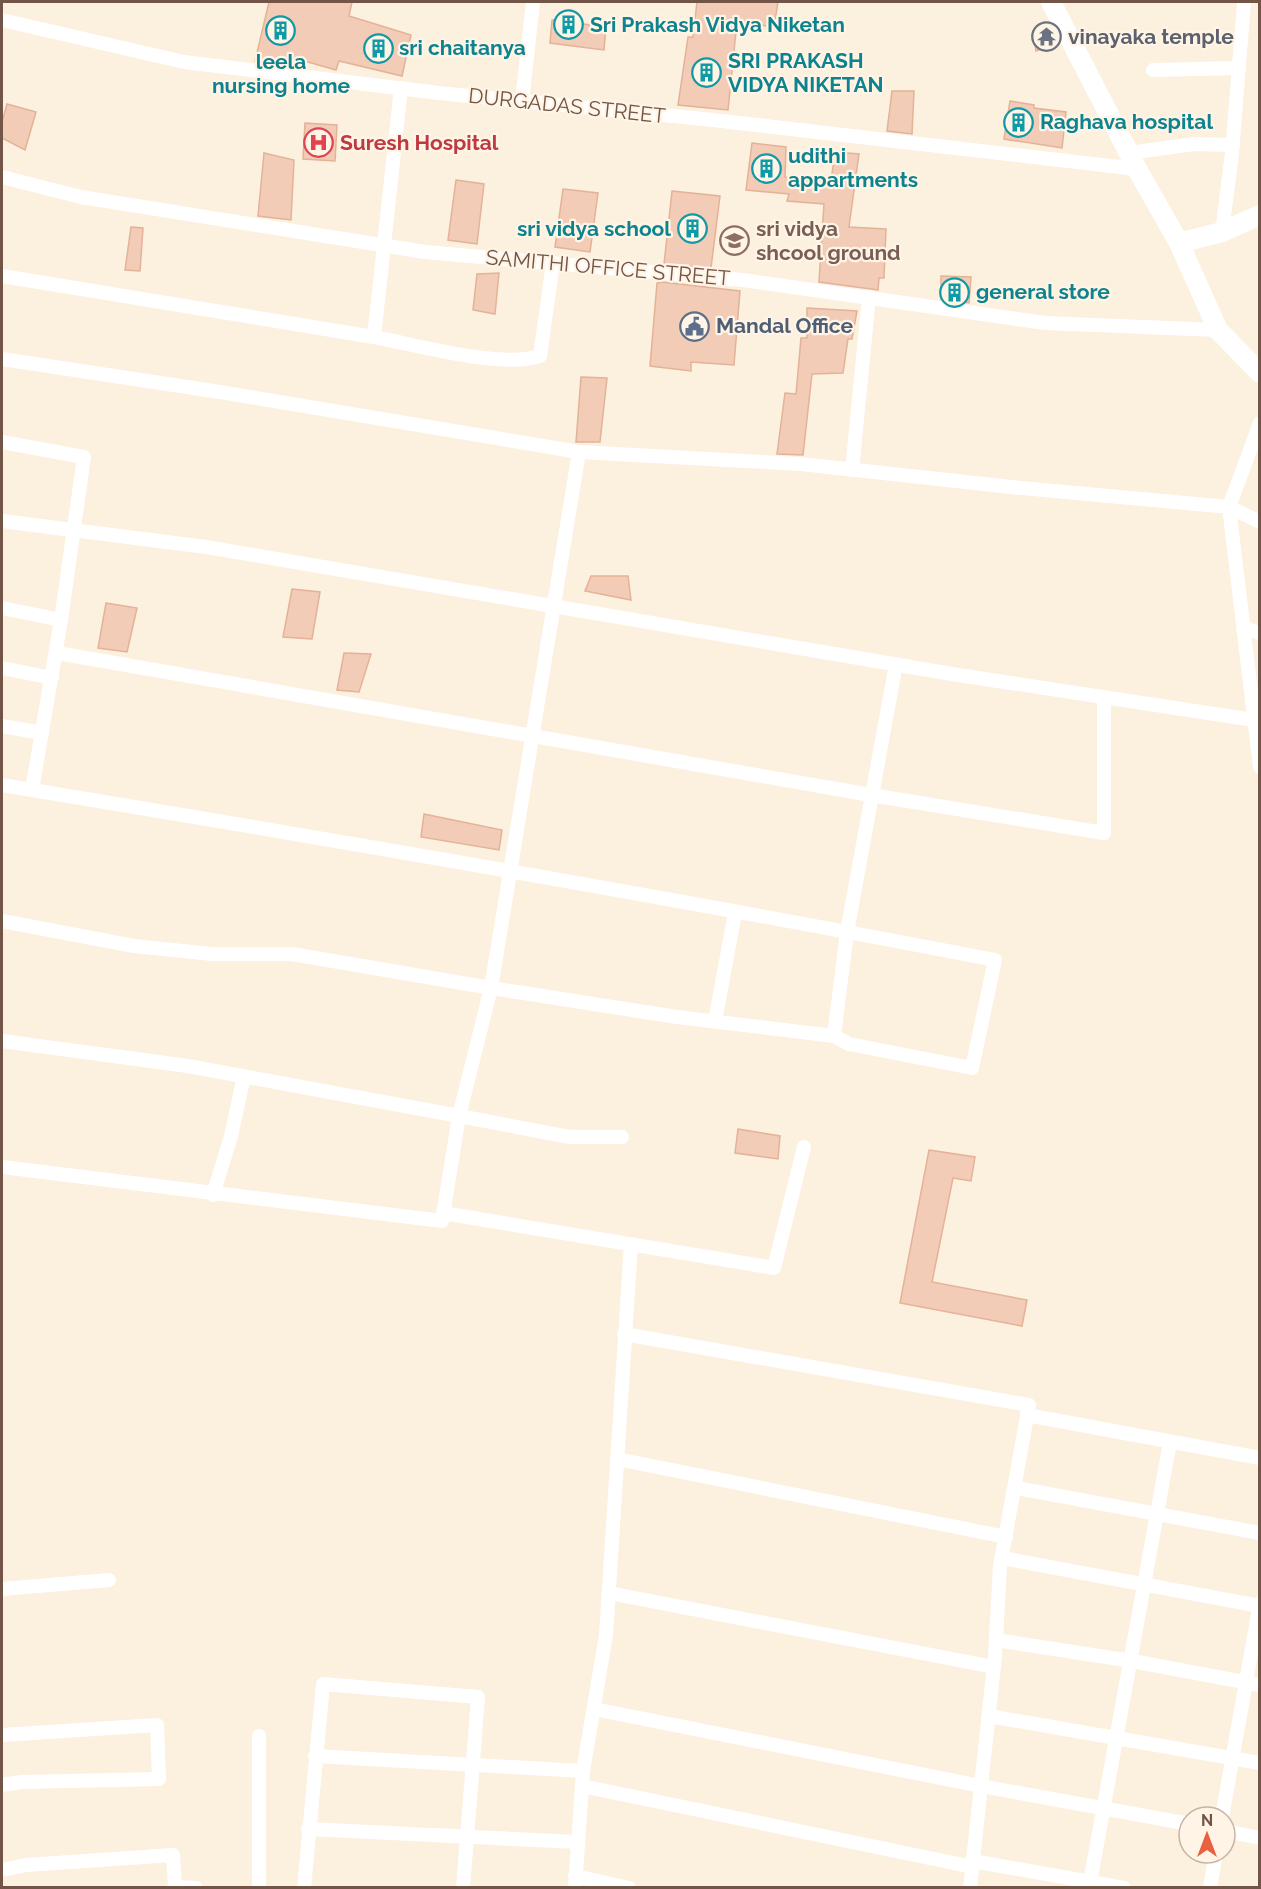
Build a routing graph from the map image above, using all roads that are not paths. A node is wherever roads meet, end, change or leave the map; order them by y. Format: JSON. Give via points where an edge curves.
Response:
{"nodes":[{"id":1,"x":533,"y":2,"type":"edge"},
{"id":2,"x":1051,"y":2,"type":"edge"},
{"id":3,"x":1244,"y":2,"type":"edge"},
{"id":4,"x":2,"y":20,"type":"edge"},
{"id":5,"x":1239,"y":68,"type":"junction"},
{"id":6,"x":1153,"y":70,"type":"dead end"},
{"id":7,"x":401,"y":88,"type":"junction"},
{"id":8,"x":522,"y":101,"type":"junction"},
{"id":9,"x":1233,"y":145,"type":"junction"},
{"id":10,"x":1133,"y":161,"type":"junction"},
{"id":11,"x":2,"y":177,"type":"edge"},
{"id":12,"x":1260,"y":215,"type":"edge"},
{"id":13,"x":1222,"y":232,"type":"junction"},
{"id":14,"x":383,"y":243,"type":"junction"},
{"id":15,"x":1179,"y":243,"type":"junction"},
{"id":16,"x":553,"y":263,"type":"junction"},
{"id":17,"x":2,"y":276,"type":"edge"},
{"id":18,"x":868,"y":297,"type":"junction"},
{"id":19,"x":1218,"y":330,"type":"junction"},
{"id":20,"x":374,"y":337,"type":"junction"},
{"id":21,"x":2,"y":359,"type":"edge"},
{"id":22,"x":1260,"y":374,"type":"edge"},
{"id":23,"x":1260,"y":423,"type":"edge"},
{"id":24,"x":2,"y":442,"type":"edge"},
{"id":25,"x":579,"y":452,"type":"junction"},
{"id":26,"x":852,"y":470,"type":"junction"},
{"id":27,"x":1229,"y":507,"type":"junction"},
{"id":28,"x":2,"y":521,"type":"edge"},
{"id":29,"x":1260,"y":522,"type":"edge"},
{"id":30,"x":72,"y":531,"type":"junction"},
{"id":31,"x":553,"y":606,"type":"junction"},
{"id":32,"x":2,"y":608,"type":"edge"},
{"id":33,"x":60,"y":620,"type":"junction"},
{"id":34,"x":1243,"y":628,"type":"junction"},
{"id":35,"x":1260,"y":633,"type":"edge"},
{"id":36,"x":57,"y":653,"type":"junction"},
{"id":37,"x":896,"y":664,"type":"junction"},
{"id":38,"x":2,"y":668,"type":"edge"},
{"id":39,"x":52,"y":678,"type":"junction"},
{"id":40,"x":1104,"y":698,"type":"junction"},
{"id":41,"x":1258,"y":720,"type":"edge"},
{"id":42,"x":2,"y":726,"type":"edge"},
{"id":43,"x":42,"y":733,"type":"junction"},
{"id":44,"x":534,"y":736,"type":"junction"},
{"id":45,"x":1260,"y":767,"type":"edge"},
{"id":46,"x":2,"y":785,"type":"edge"},
{"id":47,"x":32,"y":790,"type":"junction"},
{"id":48,"x":871,"y":795,"type":"junction"},
{"id":49,"x":512,"y":870,"type":"junction"},
{"id":50,"x":735,"y":913,"type":"junction"},
{"id":51,"x":2,"y":921,"type":"edge"},
{"id":52,"x":847,"y":932,"type":"junction"},
{"id":53,"x":491,"y":988,"type":"junction"},
{"id":54,"x":714,"y":1021,"type":"junction"},
{"id":55,"x":834,"y":1036,"type":"junction"},
{"id":56,"x":2,"y":1041,"type":"edge"},
{"id":57,"x":243,"y":1076,"type":"junction"},
{"id":58,"x":459,"y":1116,"type":"junction"},
{"id":59,"x":622,"y":1137,"type":"dead end"},
{"id":60,"x":804,"y":1147,"type":"dead end"},
{"id":61,"x":2,"y":1167,"type":"edge"},
{"id":62,"x":213,"y":1195,"type":"junction"},
{"id":63,"x":443,"y":1212,"type":"junction"},
{"id":64,"x":631,"y":1244,"type":"junction"},
{"id":65,"x":624,"y":1334,"type":"junction"},
{"id":66,"x":1027,"y":1415,"type":"junction"},
{"id":67,"x":1170,"y":1442,"type":"junction"},
{"id":68,"x":1260,"y":1458,"type":"edge"},
{"id":69,"x":617,"y":1459,"type":"junction"},
{"id":70,"x":1016,"y":1488,"type":"junction"},
{"id":71,"x":1156,"y":1514,"type":"junction"},
{"id":72,"x":1260,"y":1533,"type":"edge"},
{"id":73,"x":1006,"y":1537,"type":"junction"},
{"id":74,"x":1002,"y":1558,"type":"junction"},
{"id":75,"x":109,"y":1580,"type":"dead end"},
{"id":76,"x":1143,"y":1584,"type":"junction"},
{"id":77,"x":2,"y":1589,"type":"edge"},
{"id":78,"x":609,"y":1593,"type":"junction"},
{"id":79,"x":1259,"y":1605,"type":"edge"},
{"id":80,"x":996,"y":1640,"type":"junction"},
{"id":81,"x":1132,"y":1661,"type":"junction"},
{"id":82,"x":994,"y":1667,"type":"junction"},
{"id":83,"x":1253,"y":1684,"type":"edge"},
{"id":84,"x":594,"y":1709,"type":"junction"},
{"id":85,"x":989,"y":1716,"type":"junction"},
{"id":86,"x":2,"y":1735,"type":"edge"},
{"id":87,"x":259,"y":1736,"type":"dead end"},
{"id":88,"x":1118,"y":1738,"type":"junction"},
{"id":89,"x":315,"y":1756,"type":"junction"},
{"id":90,"x":1233,"y":1757,"type":"junction"},
{"id":91,"x":1260,"y":1763,"type":"edge"},
{"id":92,"x":471,"y":1766,"type":"junction"},
{"id":93,"x":583,"y":1771,"type":"junction"},
{"id":94,"x":2,"y":1785,"type":"edge"},
{"id":95,"x":582,"y":1786,"type":"junction"},
{"id":96,"x":981,"y":1786,"type":"junction"},
{"id":97,"x":1224,"y":1805,"type":"edge"},
{"id":98,"x":1106,"y":1809,"type":"junction"},
{"id":99,"x":1177,"y":1822,"type":"edge"},
{"id":100,"x":308,"y":1829,"type":"junction"},
{"id":101,"x":1237,"y":1833,"type":"edge"},
{"id":102,"x":465,"y":1835,"type":"junction"},
{"id":103,"x":1260,"y":1838,"type":"edge"},
{"id":104,"x":577,"y":1842,"type":"junction"},
{"id":105,"x":973,"y":1864,"type":"junction"},
{"id":106,"x":1214,"y":1865,"type":"edge"},
{"id":107,"x":2,"y":1870,"type":"edge"},
{"id":108,"x":575,"y":1882,"type":"edge"},
{"id":109,"x":1090,"y":1885,"type":"edge"},
{"id":110,"x":175,"y":1887,"type":"edge"},
{"id":111,"x":196,"y":1887,"type":"edge"},
{"id":112,"x":259,"y":1887,"type":"edge"},
{"id":113,"x":304,"y":1887,"type":"edge"},
{"id":114,"x":463,"y":1887,"type":"edge"},
{"id":115,"x":629,"y":1887,"type":"edge"},
{"id":116,"x":970,"y":1887,"type":"edge"},
{"id":117,"x":1124,"y":1887,"type":"edge"},
{"id":118,"x":1210,"y":1887,"type":"edge"}],
"edges":[{"from":1,"to":8,"type":"street"},
{"from":2,"to":10,"type":"main road"},
{"from":3,"to":5,"type":"street"},
{"from":4,"to":7,"type":"street","name":"DURGADAS STREET","via":[[184,62]]},
{"from":5,"to":6,"type":"street"},
{"from":5,"to":9,"type":"street"},
{"from":7,"to":8,"type":"street","name":"DURGADAS STREET"},
{"from":7,"to":14,"type":"street"},
{"from":8,"to":10,"type":"street","name":"DURGADAS STREET"},
{"from":9,"to":10,"type":"street","name":"DURGADAS STREET","via":[[1194,144]]},
{"from":9,"to":13,"type":"street"},
{"from":10,"to":15,"type":"main road"},
{"from":11,"to":14,"type":"street","name":"SAMITHI OFFICE STREET","via":[[81,197],[264,228]]},
{"from":12,"to":13,"type":"main road"},
{"from":13,"to":15,"type":"main road"},
{"from":14,"to":16,"type":"street","name":"SAMITHI OFFICE STREET","via":[[425,252]]},
{"from":14,"to":20,"type":"street"},
{"from":15,"to":19,"type":"main road"},
{"from":16,"to":18,"type":"street","name":"SAMITHI OFFICE STREET","via":[[743,280]]},
{"from":16,"to":20,"type":"street","via":[[540,356],[526,361],[496,358]]},
{"from":17,"to":20,"type":"street"},
{"from":18,"to":19,"type":"street","name":"SAMITHI OFFICE STREET","via":[[1045,323]]},
{"from":18,"to":26,"type":"street"},
{"from":19,"to":22,"type":"main road"},
{"from":21,"to":25,"type":"street"},
{"from":23,"to":27,"type":"street"},
{"from":24,"to":30,"type":"street","via":[[84,457]]},
{"from":25,"to":26,"type":"street"},
{"from":25,"to":31,"type":"street"},
{"from":26,"to":27,"type":"street"},
{"from":27,"to":29,"type":"street"},
{"from":27,"to":34,"type":"street"},
{"from":28,"to":30,"type":"street"},
{"from":30,"to":31,"type":"street","via":[[206,547]]},
{"from":30,"to":33,"type":"street"},
{"from":31,"to":37,"type":"street"},
{"from":31,"to":44,"type":"street"},
{"from":32,"to":33,"type":"street"},
{"from":33,"to":36,"type":"street"},
{"from":34,"to":35,"type":"street"},
{"from":34,"to":41,"type":"street"},
{"from":36,"to":39,"type":"street"},
{"from":36,"to":44,"type":"street"},
{"from":37,"to":40,"type":"street"},
{"from":37,"to":48,"type":"street"},
{"from":38,"to":39,"type":"street"},
{"from":39,"to":43,"type":"street"},
{"from":40,"to":41,"type":"street"},
{"from":40,"to":48,"type":"street","via":[[1104,833]]},
{"from":41,"to":45,"type":"street"},
{"from":42,"to":43,"type":"street"},
{"from":43,"to":47,"type":"street"},
{"from":44,"to":48,"type":"street"},
{"from":44,"to":49,"type":"street"},
{"from":46,"to":47,"type":"street"},
{"from":47,"to":49,"type":"street"},
{"from":48,"to":52,"type":"street"},
{"from":49,"to":50,"type":"street"},
{"from":49,"to":53,"type":"street"},
{"from":50,"to":52,"type":"street"},
{"from":50,"to":54,"type":"street"},
{"from":51,"to":53,"type":"street","via":[[134,946],[212,954],[291,954]]},
{"from":52,"to":55,"type":"street"},
{"from":52,"to":55,"type":"street","via":[[994,960],[972,1068],[849,1044]]},
{"from":53,"to":54,"type":"street"},
{"from":53,"to":58,"type":"street"},
{"from":54,"to":55,"type":"street"},
{"from":56,"to":57,"type":"street"},
{"from":57,"to":58,"type":"street"},
{"from":57,"to":62,"type":"street","via":[[231,1136]]},
{"from":58,"to":59,"type":"street","via":[[570,1137]]},
{"from":58,"to":63,"type":"street"},
{"from":60,"to":64,"type":"street","via":[[774,1268]]},
{"from":61,"to":62,"type":"street"},
{"from":62,"to":63,"type":"street","via":[[442,1221]]},
{"from":63,"to":64,"type":"street"},
{"from":64,"to":65,"type":"street"},
{"from":65,"to":66,"type":"street","via":[[1029,1405]]},
{"from":65,"to":69,"type":"street"},
{"from":66,"to":67,"type":"street"},
{"from":66,"to":70,"type":"street"},
{"from":67,"to":68,"type":"street"},
{"from":67,"to":71,"type":"street"},
{"from":69,"to":73,"type":"street"},
{"from":69,"to":78,"type":"street"},
{"from":70,"to":71,"type":"street"},
{"from":70,"to":73,"type":"street"},
{"from":71,"to":72,"type":"street"},
{"from":71,"to":76,"type":"street"},
{"from":73,"to":74,"type":"street"},
{"from":74,"to":76,"type":"street"},
{"from":74,"to":80,"type":"street"},
{"from":75,"to":77,"type":"street"},
{"from":76,"to":79,"type":"street"},
{"from":76,"to":81,"type":"street"},
{"from":78,"to":82,"type":"street"},
{"from":78,"to":84,"type":"street"},
{"from":79,"to":83,"type":"street"},
{"from":80,"to":81,"type":"street"},
{"from":80,"to":82,"type":"street"},
{"from":81,"to":83,"type":"street"},
{"from":81,"to":88,"type":"street"},
{"from":82,"to":85,"type":"street"},
{"from":83,"to":90,"type":"street"},
{"from":84,"to":93,"type":"street"},
{"from":84,"to":96,"type":"street"},
{"from":85,"to":88,"type":"street"},
{"from":85,"to":96,"type":"street"},
{"from":86,"to":94,"type":"street","via":[[157,1725],[159,1779]]},
{"from":87,"to":112,"type":"street"},
{"from":88,"to":90,"type":"street"},
{"from":88,"to":98,"type":"street"},
{"from":89,"to":92,"type":"street"},
{"from":89,"to":92,"type":"street","via":[[323,1684],[478,1696]]},
{"from":89,"to":100,"type":"street"},
{"from":90,"to":91,"type":"street"},
{"from":90,"to":97,"type":"street"},
{"from":92,"to":93,"type":"street"},
{"from":92,"to":102,"type":"street"},
{"from":93,"to":95,"type":"street"},
{"from":95,"to":104,"type":"street"},
{"from":95,"to":105,"type":"street"},
{"from":96,"to":98,"type":"street"},
{"from":96,"to":105,"type":"street"},
{"from":98,"to":99,"type":"street"},
{"from":98,"to":109,"type":"street"},
{"from":100,"to":102,"type":"street"},
{"from":100,"to":113,"type":"street"},
{"from":101,"to":103,"type":"street"},
{"from":102,"to":104,"type":"street"},
{"from":102,"to":114,"type":"street"},
{"from":104,"to":108,"type":"street"},
{"from":105,"to":109,"type":"street"},
{"from":105,"to":116,"type":"street"},
{"from":106,"to":118,"type":"street"},
{"from":107,"to":110,"type":"street","via":[[173,1855]]},
{"from":108,"to":115,"type":"street"},
{"from":109,"to":117,"type":"street"},
{"from":110,"to":111,"type":"street"}]}
